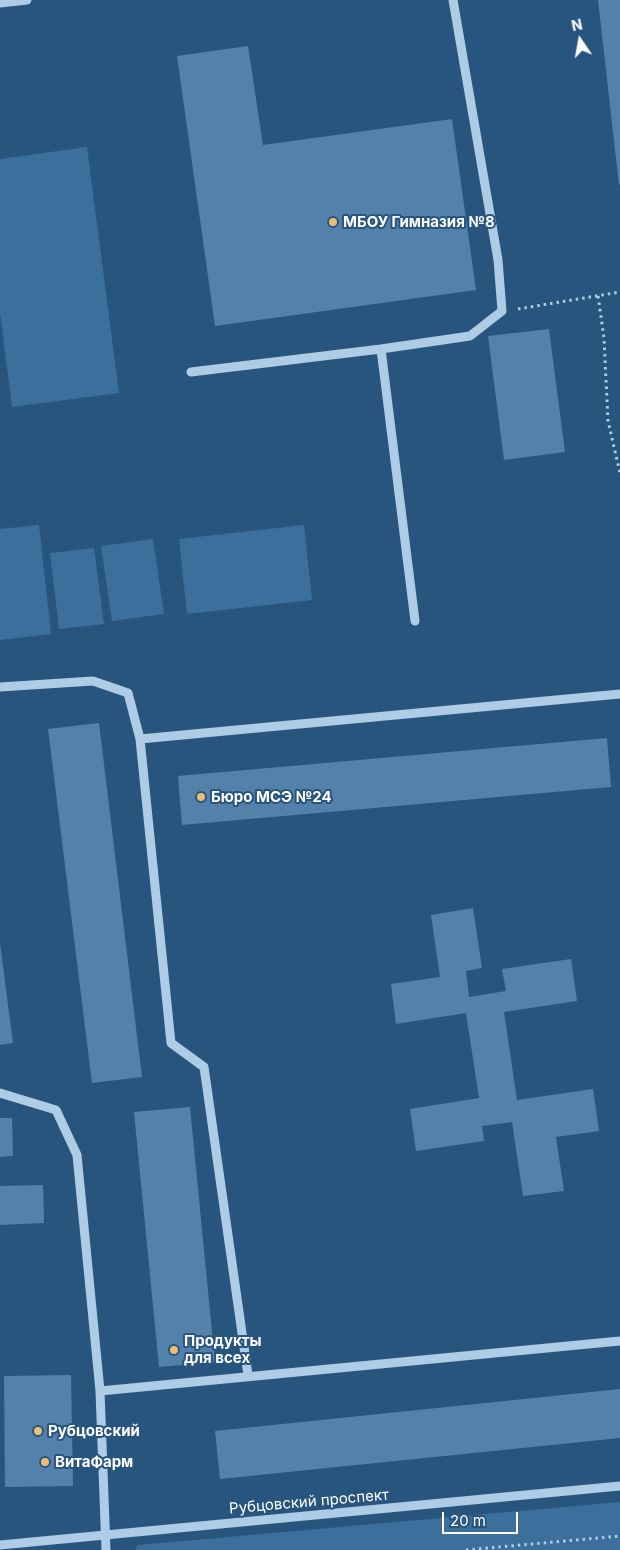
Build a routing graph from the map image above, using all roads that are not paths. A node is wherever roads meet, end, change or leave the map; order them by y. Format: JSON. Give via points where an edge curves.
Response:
{"nodes":[{"id":1,"x":27,"y":0,"type":"edge"},
{"id":2,"x":453,"y":0,"type":"edge"},
{"id":3,"x":0,"y":4,"type":"edge"},
{"id":4,"x":381,"y":350,"type":"junction"},
{"id":5,"x":191,"y":372,"type":"dead end"},
{"id":6,"x":415,"y":621,"type":"dead end"},
{"id":7,"x":0,"y":688,"type":"edge"},
{"id":8,"x":620,"y":694,"type":"edge"},
{"id":9,"x":140,"y":739,"type":"junction"},
{"id":10,"x":0,"y":1093,"type":"edge"},
{"id":11,"x":620,"y":1341,"type":"edge"},
{"id":12,"x":248,"y":1375,"type":"junction"},
{"id":13,"x":100,"y":1391,"type":"junction"},
{"id":14,"x":620,"y":1486,"type":"edge"},
{"id":15,"x":107,"y":1534,"type":"junction"},
{"id":16,"x":0,"y":1545,"type":"edge"},
{"id":17,"x":106,"y":1550,"type":"edge"}],
"edges":[{"from":1,"to":3,"type":"street"},
{"from":2,"to":4,"type":"street","via":[[498,260],[502,311],[470,336]]},
{"from":4,"to":5,"type":"street"},
{"from":4,"to":6,"type":"street"},
{"from":7,"to":9,"type":"street","via":[[93,680],[128,693]]},
{"from":8,"to":9,"type":"street"},
{"from":9,"to":12,"type":"street","via":[[170,1043],[204,1068]]},
{"from":10,"to":13,"type":"street","via":[[56,1110],[78,1155]]},
{"from":11,"to":12,"type":"street"},
{"from":12,"to":13,"type":"street"},
{"from":13,"to":15,"type":"street"},
{"from":14,"to":15,"type":"street","name":"Рубцовский проспект"},
{"from":15,"to":16,"type":"street","name":"Рубцовский проспект"},
{"from":15,"to":17,"type":"street"}]}
